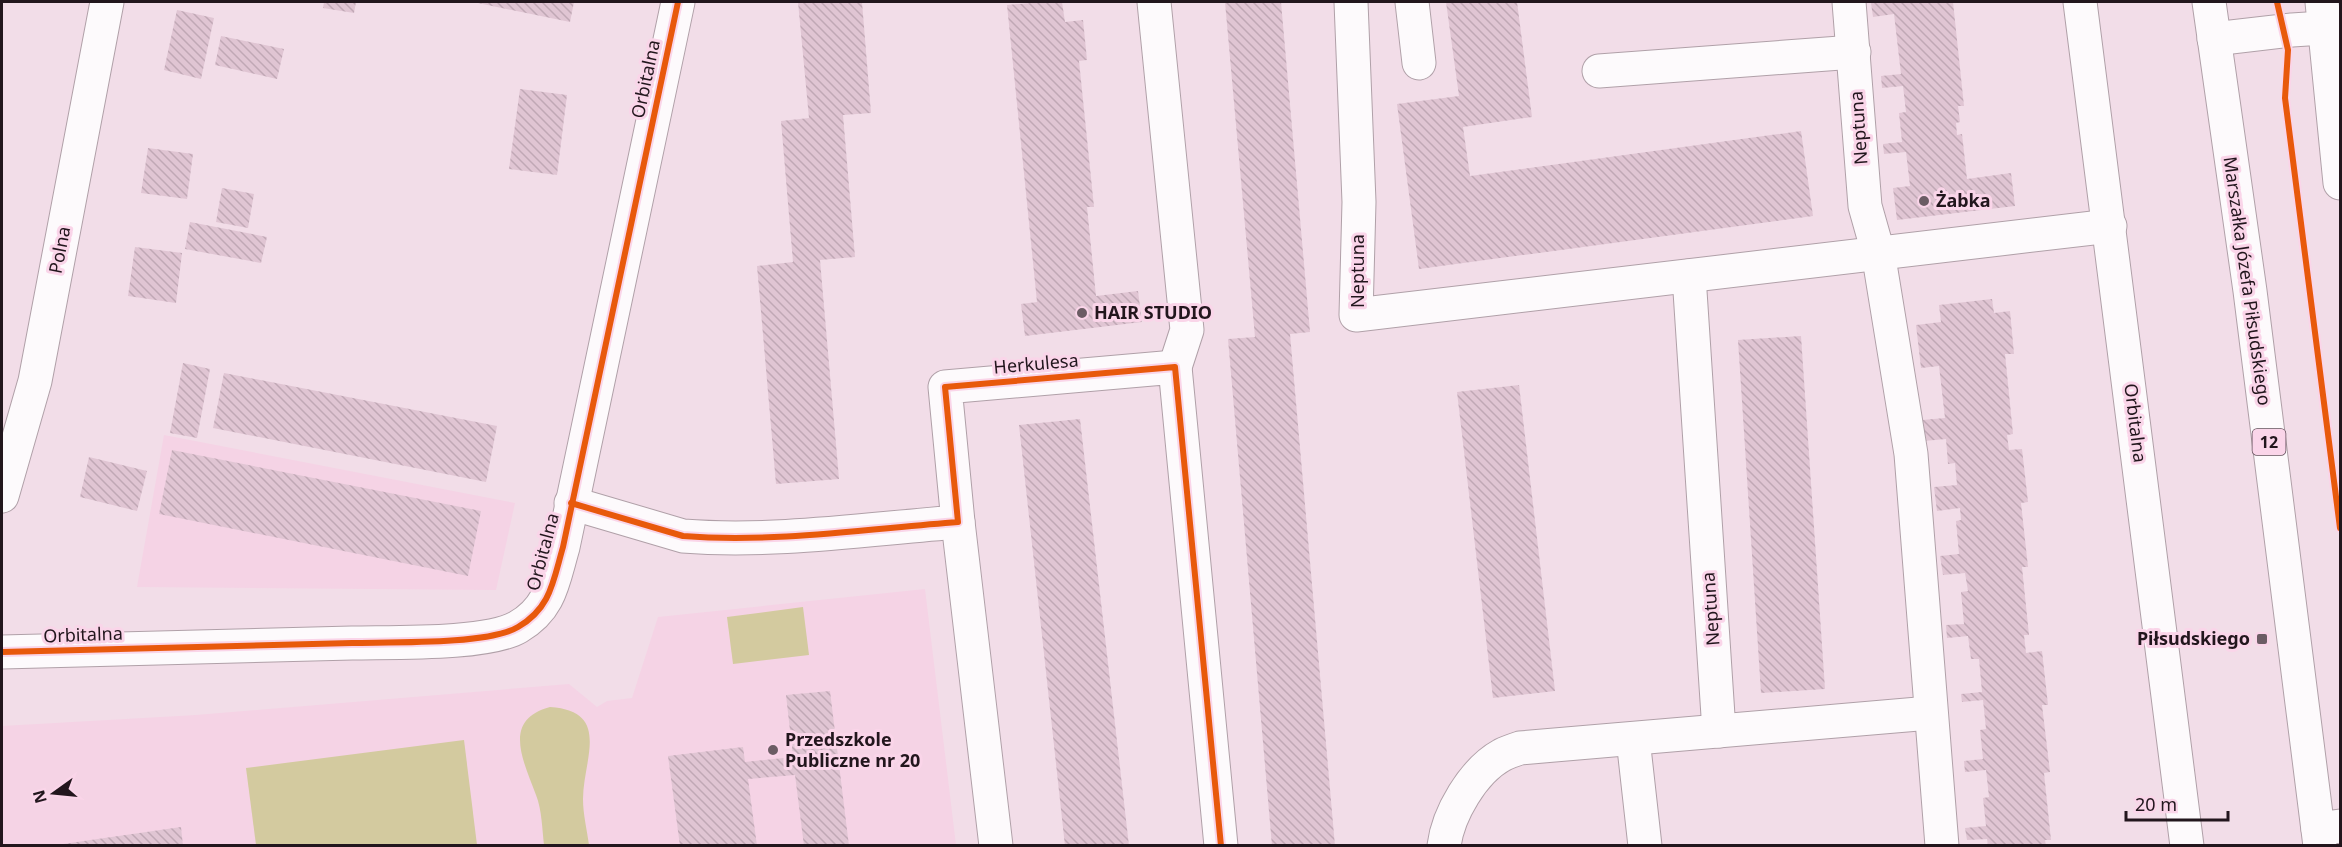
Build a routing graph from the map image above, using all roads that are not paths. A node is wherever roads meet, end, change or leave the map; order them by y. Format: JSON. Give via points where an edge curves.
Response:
{"nodes":[{"id":1,"x":107,"y":2,"type":"edge"},
{"id":2,"x":678,"y":2,"type":"edge"},
{"id":3,"x":1154,"y":2,"type":"edge"},
{"id":4,"x":1351,"y":2,"type":"edge"},
{"id":5,"x":1412,"y":2,"type":"edge"},
{"id":6,"x":1849,"y":2,"type":"edge"},
{"id":7,"x":2080,"y":2,"type":"edge"},
{"id":8,"x":2209,"y":2,"type":"edge"},
{"id":9,"x":2322,"y":15,"type":"edge"},
{"id":10,"x":2214,"y":39,"type":"junction"},
{"id":11,"x":1854,"y":52,"type":"junction"},
{"id":12,"x":1419,"y":63,"type":"dead end"},
{"id":13,"x":1599,"y":71,"type":"dead end"},
{"id":14,"x":2340,"y":183,"type":"edge"},
{"id":15,"x":2110,"y":226,"type":"junction"},
{"id":16,"x":1878,"y":252,"type":"junction"},
{"id":17,"x":1689,"y":276,"type":"junction"},
{"id":18,"x":1175,"y":367,"type":"junction"},
{"id":19,"x":4,"y":478,"type":"edge"},
{"id":20,"x":572,"y":503,"type":"junction"},
{"id":21,"x":957,"y":522,"type":"junction"},
{"id":22,"x":2,"y":652,"type":"edge"},
{"id":23,"x":1930,"y":713,"type":"junction"},
{"id":24,"x":1719,"y":731,"type":"junction"},
{"id":25,"x":1633,"y":739,"type":"junction"},
{"id":26,"x":2326,"y":834,"type":"edge"},
{"id":27,"x":996,"y":846,"type":"edge"},
{"id":28,"x":1221,"y":846,"type":"edge"},
{"id":29,"x":1444,"y":846,"type":"edge"},
{"id":30,"x":1645,"y":846,"type":"edge"},
{"id":31,"x":1942,"y":846,"type":"edge"},
{"id":32,"x":2187,"y":846,"type":"edge"}],
"edges":[{"from":1,"to":19,"type":"street","name":"Polna","via":[[35,381]]},
{"from":2,"to":20,"type":"street","name":"Orbitalna"},
{"from":3,"to":18,"type":"street","via":[[1186,330]]},
{"from":4,"to":17,"type":"street","name":"Neptuna","via":[[1359,202],[1356,315]]},
{"from":5,"to":12,"type":"street"},
{"from":6,"to":11,"type":"street","name":"Neptuna"},
{"from":7,"to":15,"type":"street","name":"Orbitalna"},
{"from":8,"to":10,"type":"street","name":"Marszałka Józefa Piłsudskiego","number":"12"},
{"from":9,"to":10,"type":"street"},
{"from":9,"to":14,"type":"street"},
{"from":10,"to":26,"type":"street","name":"Marszałka Józefa Piłsudskiego","number":"12"},
{"from":11,"to":13,"type":"street"},
{"from":11,"to":16,"type":"street","name":"Neptuna","via":[[1865,206]]},
{"from":15,"to":16,"type":"street","name":"Neptuna"},
{"from":15,"to":32,"type":"street","name":"Orbitalna"},
{"from":16,"to":17,"type":"street","name":"Neptuna"},
{"from":16,"to":23,"type":"street","name":"Neptuna","via":[[1911,454]]},
{"from":17,"to":24,"type":"street","name":"Neptuna"},
{"from":18,"to":21,"type":"street","name":"Herkulesa","via":[[945,387]]},
{"from":18,"to":28,"type":"street"},
{"from":20,"to":21,"type":"street","via":[[698,537],[753,538]]},
{"from":20,"to":22,"type":"street","name":"Orbitalna","via":[[549,596],[538,614],[516,629],[483,638]]},
{"from":21,"to":27,"type":"street","name":"Herkulesa"},
{"from":23,"to":24,"type":"street"},
{"from":23,"to":31,"type":"street","name":"Neptuna"},
{"from":24,"to":25,"type":"street"},
{"from":25,"to":29,"type":"street","via":[[1520,748],[1501,756],[1480,773],[1461,798],[1446,828]]},
{"from":25,"to":30,"type":"street"}]}
